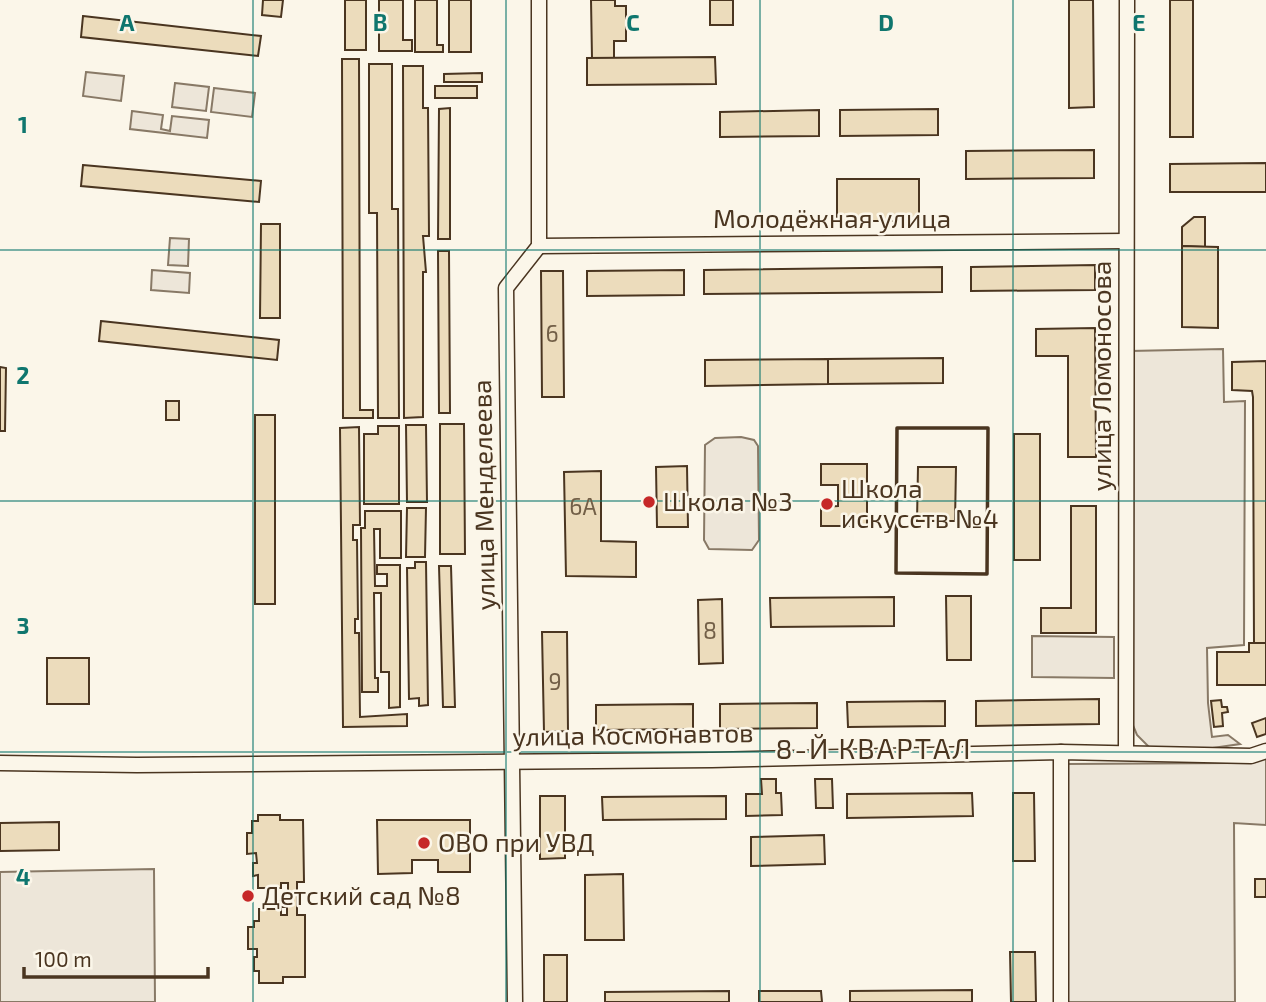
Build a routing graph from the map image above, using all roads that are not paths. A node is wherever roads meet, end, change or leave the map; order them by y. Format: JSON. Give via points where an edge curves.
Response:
{"nodes":[{"id":1,"x":539,"y":0,"type":"edge"},
{"id":2,"x":1127,"y":0,"type":"edge"},
{"id":3,"x":1126,"y":241,"type":"junction"},
{"id":4,"x":539,"y":246,"type":"junction"},
{"id":5,"x":1266,"y":751,"type":"edge"},
{"id":6,"x":1061,"y":752,"type":"junction"},
{"id":7,"x":1126,"y":752,"type":"junction"},
{"id":8,"x":511,"y":761,"type":"junction"},
{"id":9,"x":0,"y":763,"type":"edge"},
{"id":10,"x":515,"y":1002,"type":"edge"},
{"id":11,"x":1061,"y":1002,"type":"edge"}],
"edges":[{"from":1,"to":4,"type":"street"},
{"from":2,"to":3,"type":"street","name":"улица Ломоносова"},
{"from":3,"to":4,"type":"street","name":"Молодёжная улица"},
{"from":3,"to":7,"type":"street","name":"улица Ломоносова"},
{"from":4,"to":8,"type":"street","name":"улица Менделеева","via":[[506,288]]},
{"from":5,"to":7,"type":"street","name":"улица Космонавтов","via":[[1251,756]]},
{"from":6,"to":7,"type":"street","name":"улица Космонавтов"},
{"from":6,"to":8,"type":"street","name":"улица Космонавтов"},
{"from":6,"to":11,"type":"street"},
{"from":8,"to":9,"type":"street","name":"улица Космонавтов"},
{"from":8,"to":10,"type":"street","name":"улица Менделеева"}]}
